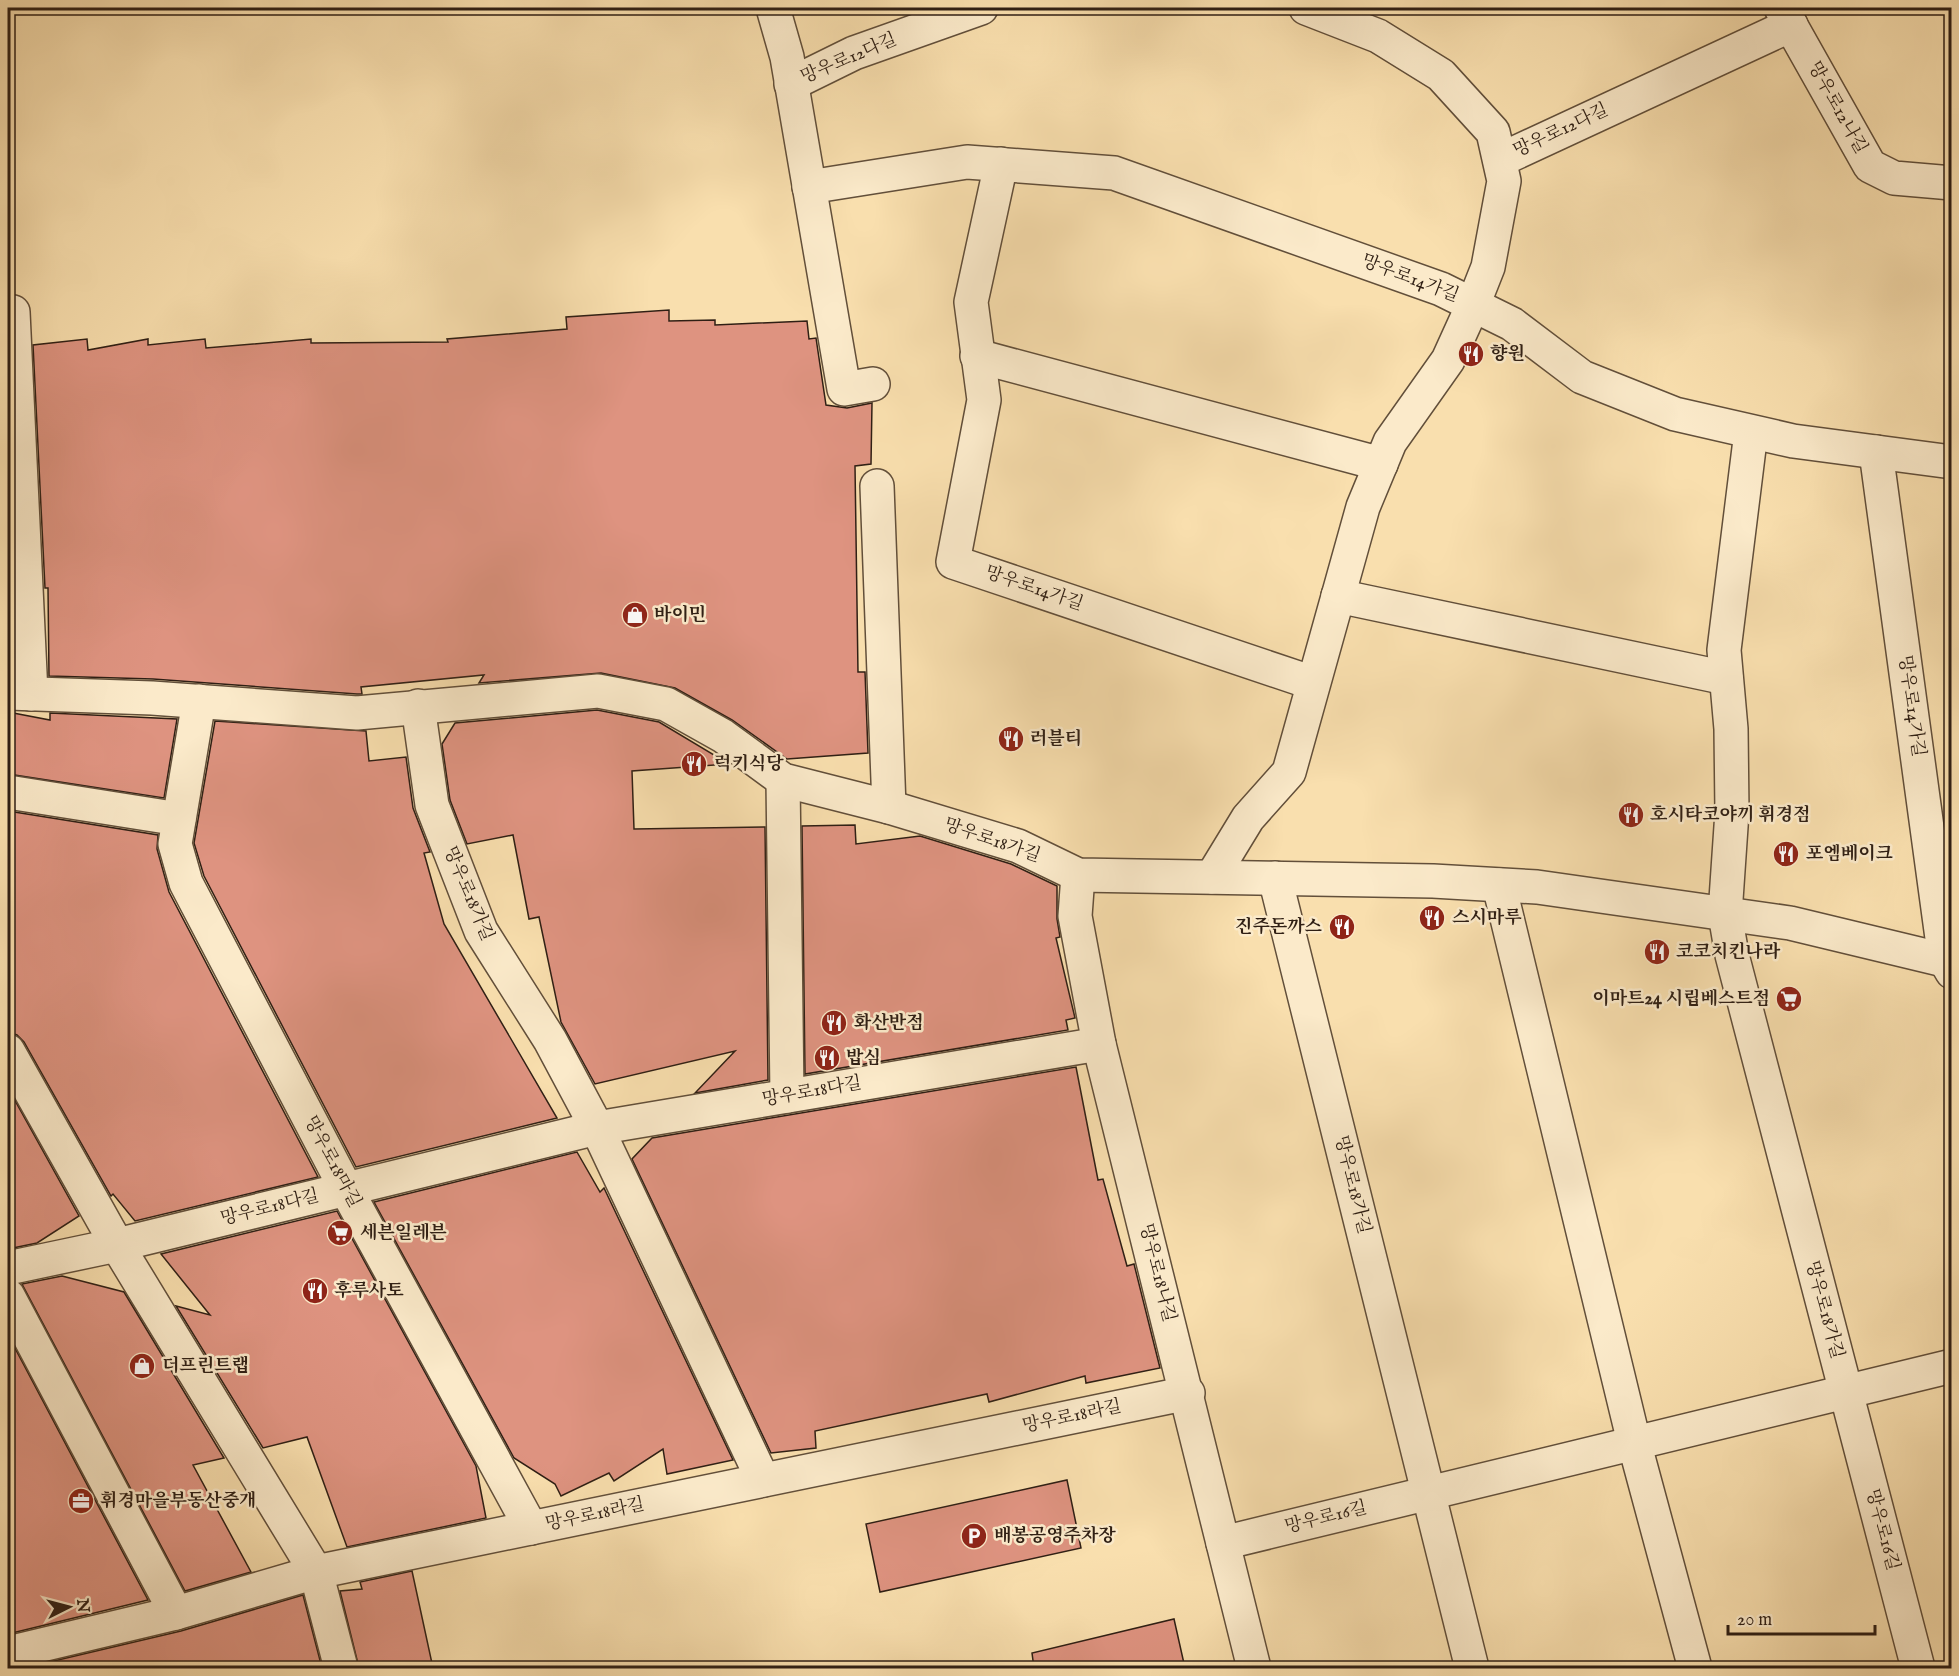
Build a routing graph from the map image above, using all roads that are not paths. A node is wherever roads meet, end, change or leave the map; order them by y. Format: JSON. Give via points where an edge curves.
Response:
{"nodes":[{"id":1,"x":773,"y":8,"type":"edge"},
{"id":2,"x":981,"y":8,"type":"edge"},
{"id":3,"x":1306,"y":8,"type":"edge"},
{"id":4,"x":1786,"y":16,"type":"edge"},
{"id":5,"x":791,"y":84,"type":"junction"},
{"id":6,"x":1500,"y":160,"type":"junction"},
{"id":7,"x":1001,"y":164,"type":"junction"},
{"id":8,"x":1952,"y":183,"type":"edge"},
{"id":9,"x":808,"y":187,"type":"junction"},
{"id":10,"x":1473,"y":305,"type":"junction"},
{"id":11,"x":8,"y":312,"type":"edge"},
{"id":12,"x":977,"y":356,"type":"junction"},
{"id":13,"x":873,"y":384,"type":"dead end"},
{"id":14,"x":1751,"y":432,"type":"junction"},
{"id":15,"x":1876,"y":452,"type":"junction"},
{"id":16,"x":1952,"y":462,"type":"edge"},
{"id":17,"x":1381,"y":464,"type":"junction"},
{"id":18,"x":878,"y":486,"type":"dead end"},
{"id":19,"x":1338,"y":596,"type":"junction"},
{"id":20,"x":1726,"y":678,"type":"junction"},
{"id":21,"x":1313,"y":683,"type":"junction"},
{"id":22,"x":20,"y":693,"type":"edge"},
{"id":23,"x":199,"y":701,"type":"junction"},
{"id":24,"x":418,"y":706,"type":"junction"},
{"id":25,"x":783,"y":780,"type":"junction"},
{"id":26,"x":8,"y":792,"type":"edge"},
{"id":27,"x":889,"y":807,"type":"junction"},
{"id":28,"x":178,"y":819,"type":"junction"},
{"id":29,"x":1078,"y":875,"type":"junction"},
{"id":30,"x":1212,"y":877,"type":"junction"},
{"id":31,"x":1275,"y":878,"type":"junction"},
{"id":32,"x":1499,"y":885,"type":"junction"},
{"id":33,"x":1725,"y":914,"type":"junction"},
{"id":34,"x":1949,"y":965,"type":"edge"},
{"id":35,"x":1099,"y":1044,"type":"junction"},
{"id":36,"x":8,"y":1051,"type":"edge"},
{"id":37,"x":787,"y":1096,"type":"junction"},
{"id":38,"x":597,"y":1128,"type":"junction"},
{"id":39,"x":346,"y":1189,"type":"junction"},
{"id":40,"x":117,"y":1245,"type":"junction"},
{"id":41,"x":8,"y":1268,"type":"edge"},
{"id":42,"x":8,"y":1296,"type":"edge"},
{"id":43,"x":1952,"y":1366,"type":"edge"},
{"id":44,"x":1845,"y":1391,"type":"junction"},
{"id":45,"x":1188,"y":1393,"type":"junction"},
{"id":46,"x":1634,"y":1442,"type":"junction"},
{"id":47,"x":763,"y":1480,"type":"junction"},
{"id":48,"x":1430,"y":1492,"type":"junction"},
{"id":49,"x":531,"y":1528,"type":"junction"},
{"id":50,"x":1223,"y":1543,"type":"junction"},
{"id":51,"x":316,"y":1572,"type":"junction"},
{"id":52,"x":176,"y":1613,"type":"junction"},
{"id":53,"x":8,"y":1653,"type":"edge"},
{"id":54,"x":341,"y":1668,"type":"edge"},
{"id":55,"x":1254,"y":1668,"type":"edge"},
{"id":56,"x":1472,"y":1668,"type":"edge"},
{"id":57,"x":1695,"y":1668,"type":"edge"},
{"id":58,"x":1918,"y":1668,"type":"edge"}],
"edges":[{"from":1,"to":5,"type":"street","name":"망우로12다길"},
{"from":2,"to":5,"type":"street","name":"망우로12다길","via":[[854,53]]},
{"from":3,"to":6,"type":"street","name":"망우로12다길","via":[[1378,36],[1441,75],[1493,132]]},
{"from":4,"to":6,"type":"street","name":"망우로12다길"},
{"from":4,"to":8,"type":"street","name":"망우로12나길","via":[[1870,166],[1894,178]]},
{"from":5,"to":9,"type":"street"},
{"from":6,"to":10,"type":"street","via":[[1502,192],[1488,267]]},
{"from":7,"to":9,"type":"street","name":"망우로14가길","via":[[967,162]]},
{"from":7,"to":10,"type":"street","name":"망우로14가길","via":[[1114,173],[1441,289]]},
{"from":7,"to":12,"type":"street","name":"망우로14가길","via":[[971,302]]},
{"from":9,"to":13,"type":"street","via":[[844,389]]},
{"from":10,"to":14,"type":"street","name":"망우로14가길","via":[[1512,324],[1582,377],[1675,414]]},
{"from":10,"to":17,"type":"street","name":"망우로14가길","via":[[1448,360],[1390,442]]},
{"from":11,"to":22,"type":"street","via":[[13,312]]},
{"from":12,"to":17,"type":"street"},
{"from":12,"to":21,"type":"street","name":"망우로14가길","via":[[984,400],[953,562]]},
{"from":14,"to":15,"type":"street","name":"망우로14가길"},
{"from":14,"to":20,"type":"street","via":[[1724,650]]},
{"from":15,"to":16,"type":"street","name":"망우로14가길"},
{"from":15,"to":34,"type":"street","name":"망우로14가길"},
{"from":17,"to":19,"type":"street","name":"망우로14가길","via":[[1363,507]]},
{"from":18,"to":27,"type":"street"},
{"from":19,"to":20,"type":"street"},
{"from":19,"to":21,"type":"street","name":"망우로14가길"},
{"from":20,"to":33,"type":"street","via":[[1732,812]]},
{"from":21,"to":30,"type":"street","name":"망우로14가길","via":[[1289,772],[1248,818]]},
{"from":22,"to":23,"type":"street","name":"망우로18가길"},
{"from":23,"to":24,"type":"street","name":"망우로18가길","via":[[357,713]]},
{"from":23,"to":28,"type":"street","name":"망우로18마길"},
{"from":24,"to":25,"type":"street","name":"망우로18가길","via":[[598,691],[666,704],[723,736]]},
{"from":24,"to":38,"type":"street","name":"망우로18가길","via":[[432,806],[481,931],[550,1040]]},
{"from":25,"to":27,"type":"street","name":"망우로18가길"},
{"from":25,"to":37,"type":"street"},
{"from":26,"to":28,"type":"street"},
{"from":27,"to":29,"type":"street","name":"망우로18가길","via":[[1018,846]]},
{"from":28,"to":39,"type":"street","name":"망우로18마길","via":[[175,843],[186,883]]},
{"from":29,"to":30,"type":"street","name":"망우로18가길"},
{"from":29,"to":35,"type":"street","name":"망우로18나길","via":[[1075,916]]},
{"from":30,"to":31,"type":"street","name":"망우로18가길"},
{"from":31,"to":32,"type":"street","name":"망우로18가길"},
{"from":31,"to":48,"type":"street","name":"망우로18가길"},
{"from":32,"to":33,"type":"street","name":"망우로18가길"},
{"from":32,"to":46,"type":"street"},
{"from":33,"to":34,"type":"street","name":"망우로18가길","via":[[1790,923]]},
{"from":33,"to":44,"type":"street","name":"망우로18가길","via":[[1732,955]]},
{"from":35,"to":37,"type":"street","name":"망우로18다길"},
{"from":35,"to":45,"type":"street","name":"망우로18나길"},
{"from":36,"to":40,"type":"street"},
{"from":37,"to":38,"type":"street","name":"망우로18다길"},
{"from":38,"to":39,"type":"street","name":"망우로18다길"},
{"from":38,"to":47,"type":"street"},
{"from":39,"to":40,"type":"street","name":"망우로18다길"},
{"from":39,"to":49,"type":"street","name":"망우로18마길"},
{"from":40,"to":41,"type":"street","name":"망우로18다길"},
{"from":40,"to":51,"type":"street"},
{"from":42,"to":52,"type":"street"},
{"from":43,"to":44,"type":"street","name":"망우로16길"},
{"from":44,"to":46,"type":"street","name":"망우로16길"},
{"from":44,"to":58,"type":"street","name":"망우로16길"},
{"from":45,"to":47,"type":"street","name":"망우로18라길"},
{"from":45,"to":50,"type":"street","name":"망우로18나길"},
{"from":46,"to":48,"type":"street","name":"망우로16길"},
{"from":46,"to":57,"type":"street"},
{"from":47,"to":49,"type":"street","name":"망우로18라길"},
{"from":48,"to":50,"type":"street","name":"망우로16길"},
{"from":48,"to":56,"type":"street"},
{"from":49,"to":51,"type":"street","name":"망우로18라길"},
{"from":50,"to":55,"type":"street","name":"망우로18나길"},
{"from":51,"to":52,"type":"street","name":"망우로18라길"},
{"from":51,"to":54,"type":"street"},
{"from":52,"to":53,"type":"street","name":"망우로18라길"}]}
